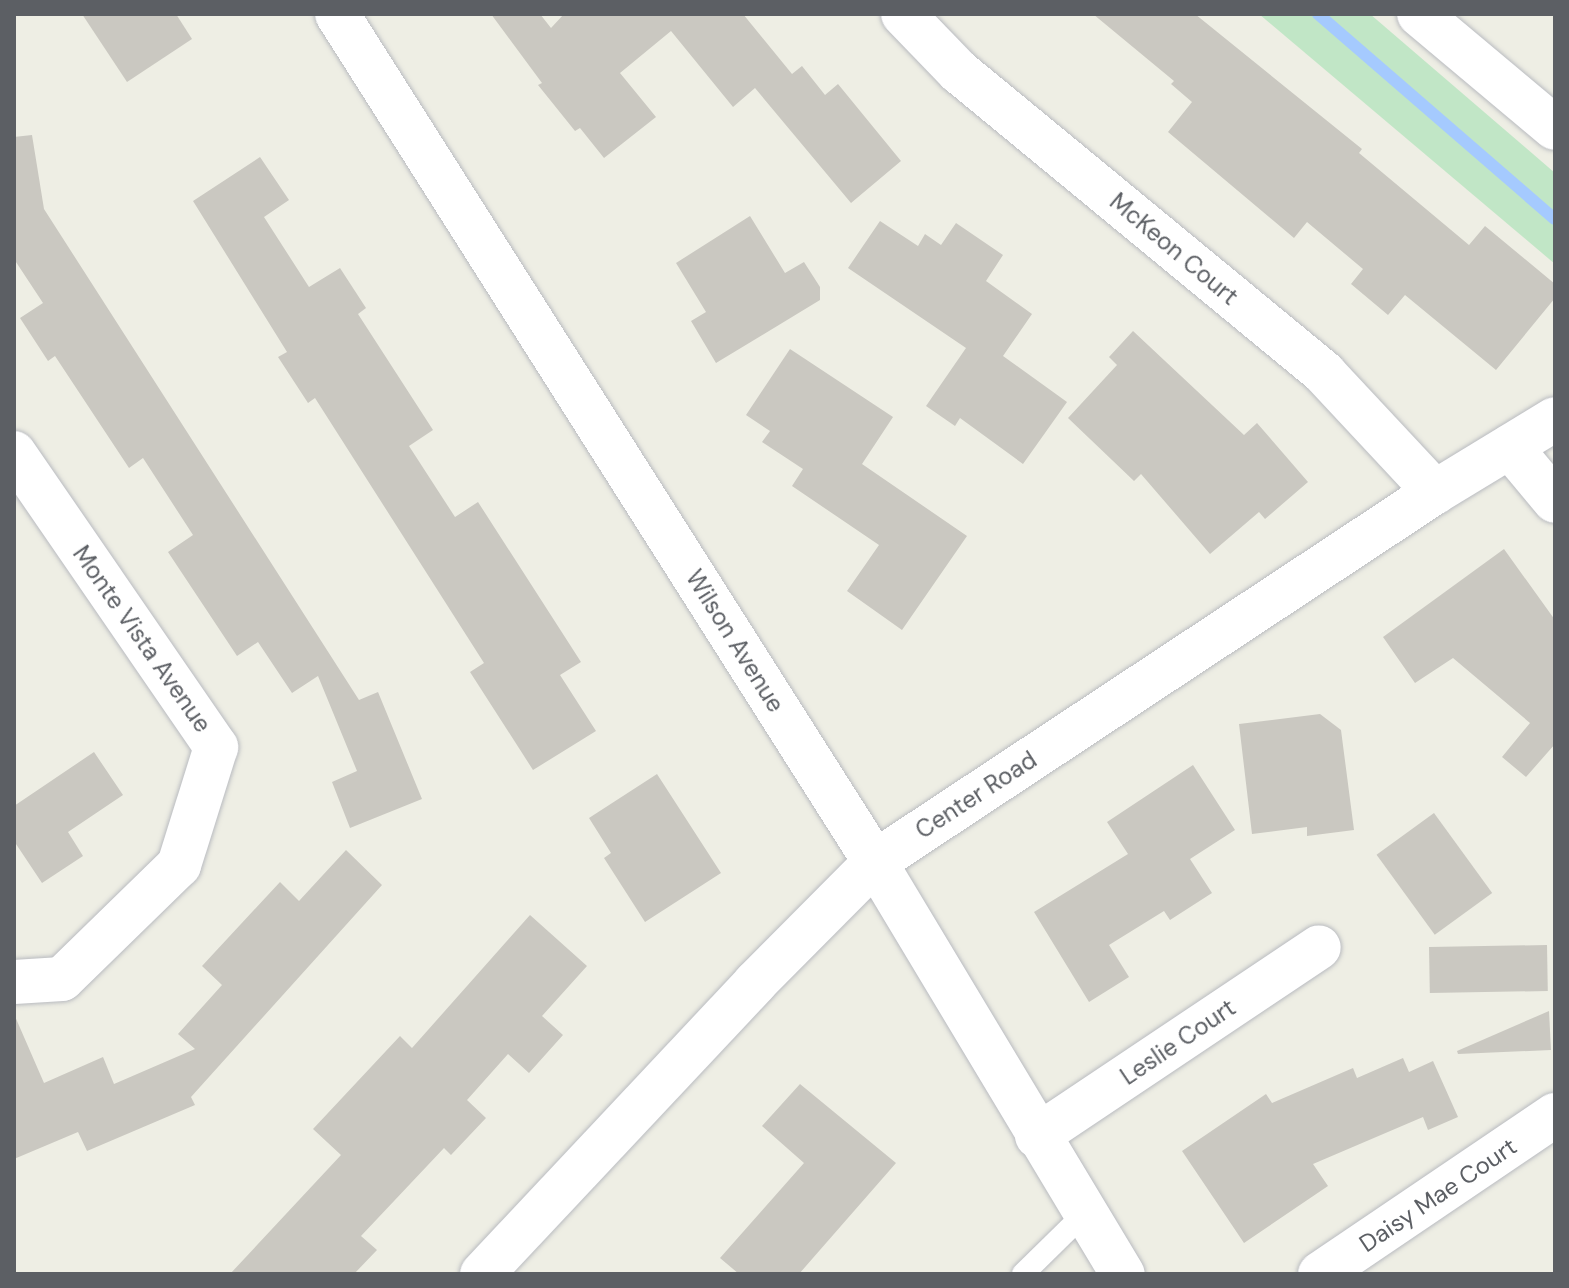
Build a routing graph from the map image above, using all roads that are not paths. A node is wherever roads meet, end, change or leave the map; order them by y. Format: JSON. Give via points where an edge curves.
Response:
{"nodes":[{"id":1,"x":337,"y":14,"type":"edge"},
{"id":2,"x":903,"y":14,"type":"edge"},
{"id":3,"x":1419,"y":14,"type":"edge"},
{"id":4,"x":1555,"y":128,"type":"edge"},
{"id":5,"x":1555,"y":419,"type":"edge"},
{"id":6,"x":1510,"y":447,"type":"junction"},
{"id":7,"x":14,"y":453,"type":"edge"},
{"id":8,"x":1435,"y":492,"type":"junction"},
{"id":9,"x":1555,"y":501,"type":"edge"},
{"id":10,"x":875,"y":862,"type":"junction"},
{"id":11,"x":1319,"y":947,"type":"dead end"},
{"id":12,"x":14,"y":982,"type":"edge"},
{"id":13,"x":1555,"y":1115,"type":"edge"},
{"id":14,"x":1037,"y":1136,"type":"junction"},
{"id":15,"x":1084,"y":1214,"type":"junction"},
{"id":16,"x":482,"y":1274,"type":"edge"},
{"id":17,"x":1023,"y":1274,"type":"edge"},
{"id":18,"x":1123,"y":1274,"type":"edge"},
{"id":19,"x":1320,"y":1274,"type":"edge"}],
"edges":[{"from":1,"to":10,"type":"street","name":"Wilson Avenue"},
{"from":2,"to":8,"type":"street","name":"McKeon Court","via":[[958,71],[1324,373]]},
{"from":3,"to":4,"type":"street"},
{"from":5,"to":6,"type":"street","name":"Center Road"},
{"from":6,"to":8,"type":"street","name":"Center Road"},
{"from":6,"to":9,"type":"street"},
{"from":7,"to":12,"type":"street","name":"Monte Vista Avenue","via":[[216,747],[179,865],[62,979]]},
{"from":8,"to":10,"type":"street","name":"Center Road"},
{"from":10,"to":14,"type":"street","name":"Wilson Avenue"},
{"from":10,"to":16,"type":"street","name":"Center Road"},
{"from":11,"to":14,"type":"street","name":"Leslie Court"},
{"from":13,"to":19,"type":"street","name":"Daisy Mae Court"},
{"from":14,"to":15,"type":"street","name":"Wilson Avenue"},
{"from":15,"to":17,"type":"lane"},
{"from":15,"to":18,"type":"street","name":"Wilson Avenue"}]}
